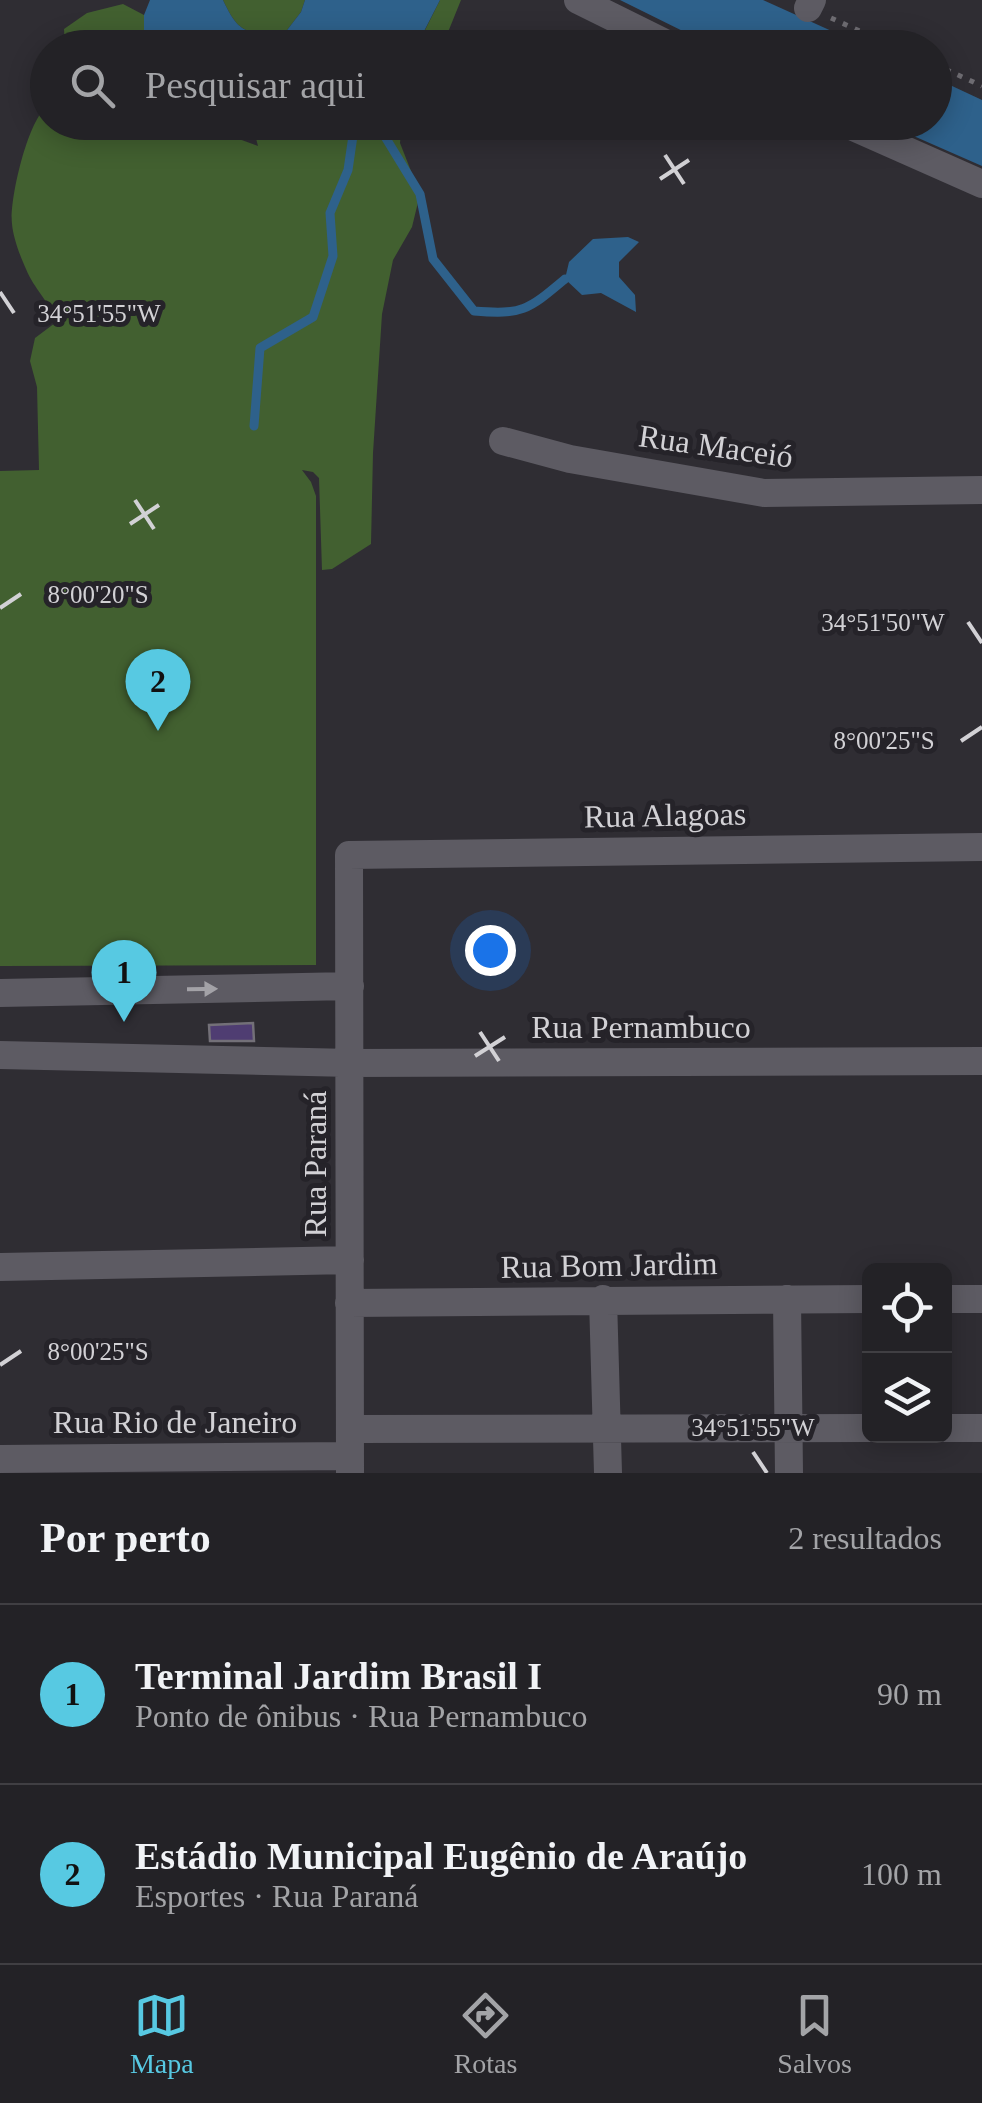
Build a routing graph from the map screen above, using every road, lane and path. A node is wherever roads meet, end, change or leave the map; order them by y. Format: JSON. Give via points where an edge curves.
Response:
{"nodes":[{"id":1,"x":578,"y":0,"type":"edge"},
{"id":2,"x":810,"y":4,"type":"edge"},
{"id":3,"x":639,"y":30,"type":"edge"},
{"id":4,"x":861,"y":30,"type":"edge"},
{"id":5,"x":952,"y":72,"type":"edge"},
{"id":6,"x":982,"y":86,"type":"edge"},
{"id":7,"x":883,"y":140,"type":"edge"},
{"id":8,"x":982,"y":184,"type":"edge"},
{"id":9,"x":503,"y":441,"type":"dead end"},
{"id":10,"x":982,"y":490,"type":"edge"},
{"id":11,"x":982,"y":847,"type":"edge"},
{"id":12,"x":350,"y":855,"type":"joint"},
{"id":13,"x":350,"y":986,"type":"junction"},
{"id":14,"x":0,"y":993,"type":"edge"},
{"id":15,"x":0,"y":1055,"type":"edge"},
{"id":16,"x":982,"y":1061,"type":"edge"},
{"id":17,"x":350,"y":1063,"type":"junction"},
{"id":18,"x":350,"y":1260,"type":"junction"},
{"id":19,"x":0,"y":1267,"type":"edge"},
{"id":20,"x":787,"y":1298,"type":"junction"},
{"id":21,"x":603,"y":1299,"type":"junction"},
{"id":22,"x":862,"y":1299,"type":"edge"},
{"id":23,"x":952,"y":1299,"type":"edge"},
{"id":24,"x":982,"y":1299,"type":"edge"},
{"id":25,"x":349,"y":1303,"type":"junction"},
{"id":26,"x":606,"y":1428,"type":"junction"},
{"id":27,"x":862,"y":1428,"type":"edge"},
{"id":28,"x":952,"y":1428,"type":"edge"},
{"id":29,"x":982,"y":1428,"type":"edge"},
{"id":30,"x":790,"y":1429,"type":"junction"},
{"id":31,"x":350,"y":1452,"type":"edge"},
{"id":32,"x":0,"y":1459,"type":"edge"},
{"id":33,"x":608,"y":1473,"type":"edge"},
{"id":34,"x":789,"y":1473,"type":"edge"}],
"edges":[{"from":1,"to":3,"type":"street"},
{"from":2,"to":4,"type":"path"},
{"from":5,"to":6,"type":"path"},
{"from":7,"to":8,"type":"street"},
{"from":9,"to":10,"type":"street","name":"Rua Maceió","via":[[764,493]]},
{"from":11,"to":12,"type":"street","name":"Rua Alagoas"},
{"from":12,"to":13,"type":"street","name":"Rua Paraná"},
{"from":14,"to":13,"type":"street","one_way":true},
{"from":13,"to":17,"type":"street","name":"Rua Paraná"},
{"from":15,"to":17,"type":"street","name":"Rua Pernambuco"},
{"from":16,"to":17,"type":"street","name":"Rua Pernambuco"},
{"from":17,"to":18,"type":"street","name":"Rua Paraná"},
{"from":18,"to":19,"type":"street"},
{"from":18,"to":25,"type":"street","name":"Rua Paraná"},
{"from":20,"to":21,"type":"street","name":"Rua Bom Jardim"},
{"from":20,"to":22,"type":"street","name":"Rua Bom Jardim"},
{"from":20,"to":30,"type":"street"},
{"from":21,"to":25,"type":"street","name":"Rua Bom Jardim"},
{"from":21,"to":26,"type":"street"},
{"from":23,"to":24,"type":"street"},
{"from":25,"to":31,"type":"street","name":"Rua Paraná"},
{"from":26,"to":30,"type":"street","name":"Rua Rio de Janeiro"},
{"from":26,"to":31,"type":"street","name":"Rua Rio de Janeiro"},
{"from":26,"to":33,"type":"street"},
{"from":27,"to":30,"type":"street","name":"Rua Rio de Janeiro"},
{"from":28,"to":29,"type":"street"},
{"from":30,"to":34,"type":"street"},
{"from":31,"to":32,"type":"street","name":"Rua Rio de Janeiro"}]}
